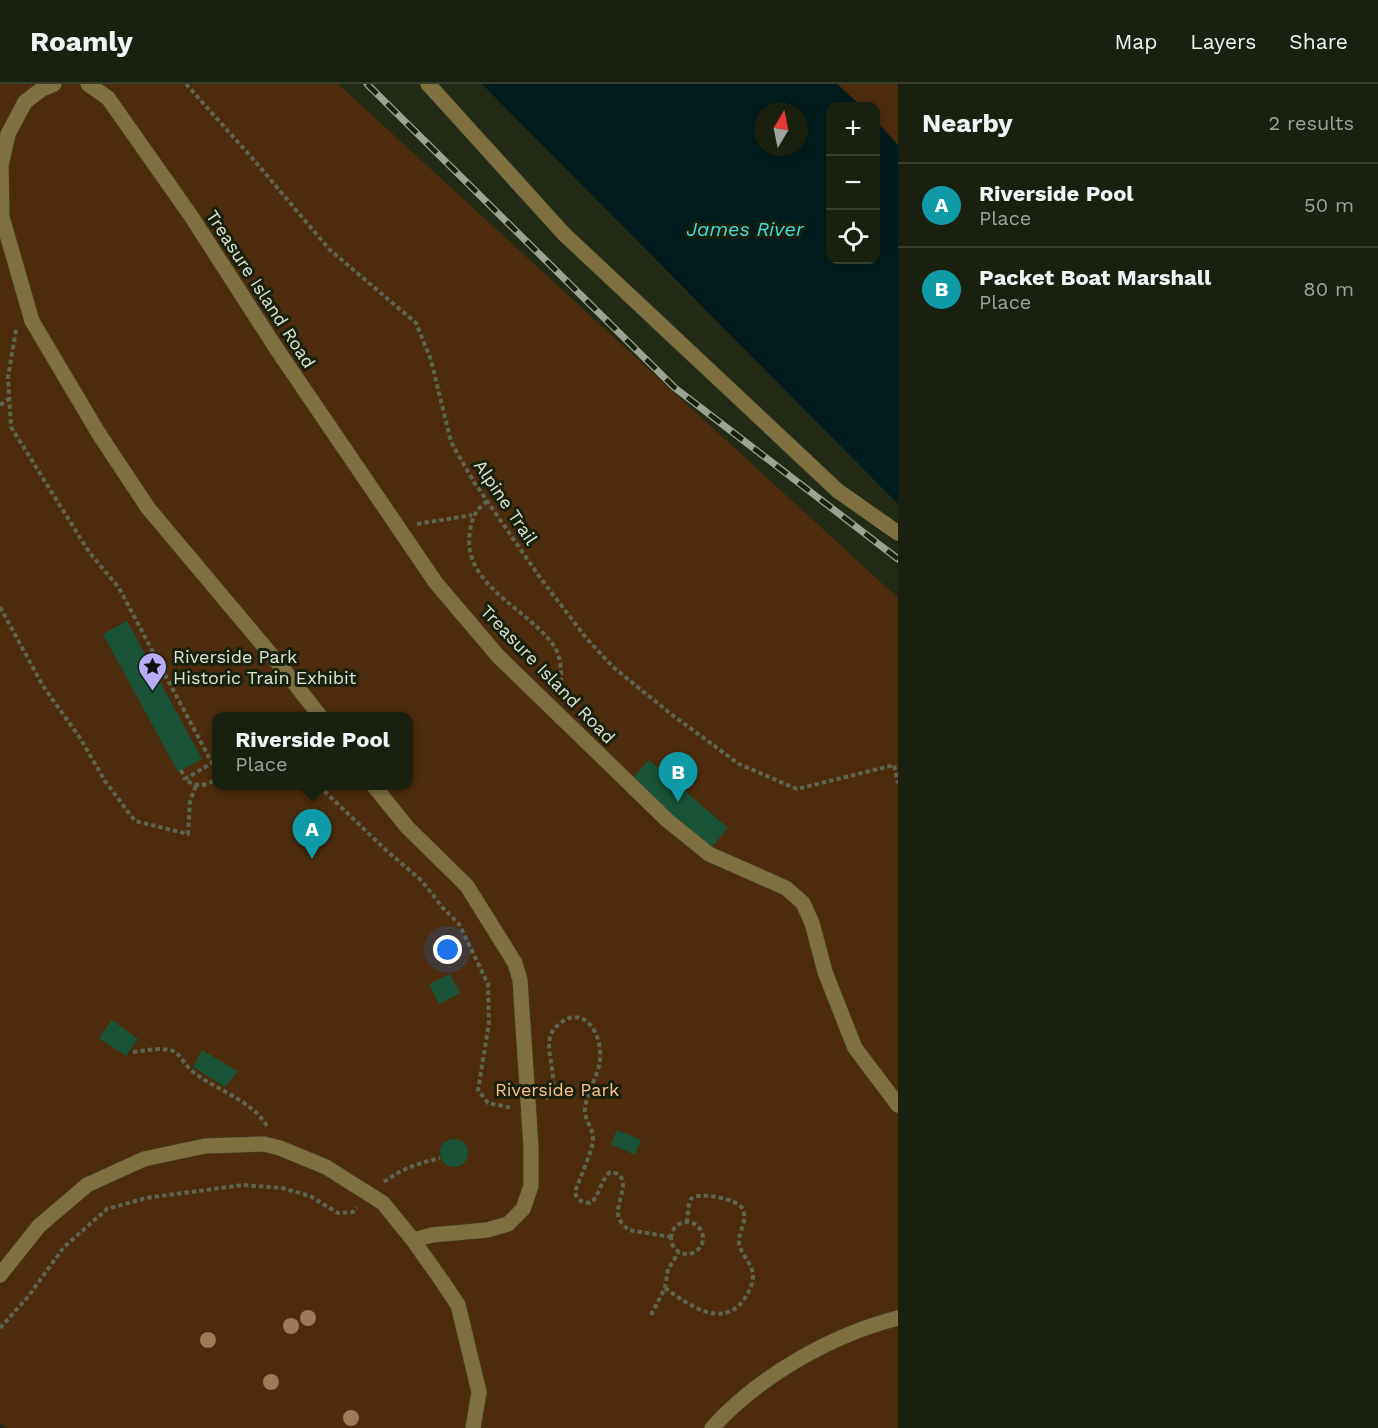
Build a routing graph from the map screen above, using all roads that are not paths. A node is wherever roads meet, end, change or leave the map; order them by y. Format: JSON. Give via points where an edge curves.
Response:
{"nodes":[{"id":1,"x":54,"y":84,"type":"edge"},
{"id":2,"x":88,"y":84,"type":"edge"},
{"id":3,"x":428,"y":84,"type":"edge"},
{"id":4,"x":898,"y":533,"type":"edge"},
{"id":5,"x":316,"y":712,"type":"edge"},
{"id":6,"x":377,"y":790,"type":"edge"},
{"id":7,"x":898,"y":1105,"type":"edge"},
{"id":8,"x":413,"y":1240,"type":"junction"},
{"id":9,"x":0,"y":1275,"type":"edge"},
{"id":10,"x":898,"y":1318,"type":"edge"},
{"id":11,"x":473,"y":1428,"type":"edge"},
{"id":12,"x":712,"y":1428,"type":"edge"}],
"edges":[{"from":1,"to":5,"type":"lane","via":[[25,102],[8,134],[0,166],[2,217],[32,321],[148,508]]},
{"from":2,"to":7,"type":"lane","name":"Treasure Island Road","via":[[108,98],[436,583],[498,656],[659,812],[709,854],[786,888],[803,903],[855,1048]]},
{"from":3,"to":4,"type":"lane","via":[[572,242],[838,491]]},
{"from":6,"to":8,"type":"lane","via":[[407,827],[467,886],[515,963],[520,980],[531,1148],[531,1186],[523,1209],[508,1224],[487,1230]]},
{"from":8,"to":9,"type":"lane","via":[[383,1203],[326,1167],[264,1144],[205,1146],[144,1159],[87,1185],[39,1226]]},
{"from":8,"to":11,"type":"lane","via":[[458,1305],[479,1392]]},
{"from":10,"to":12,"type":"lane","via":[[827,1343],[757,1389]]}]}
